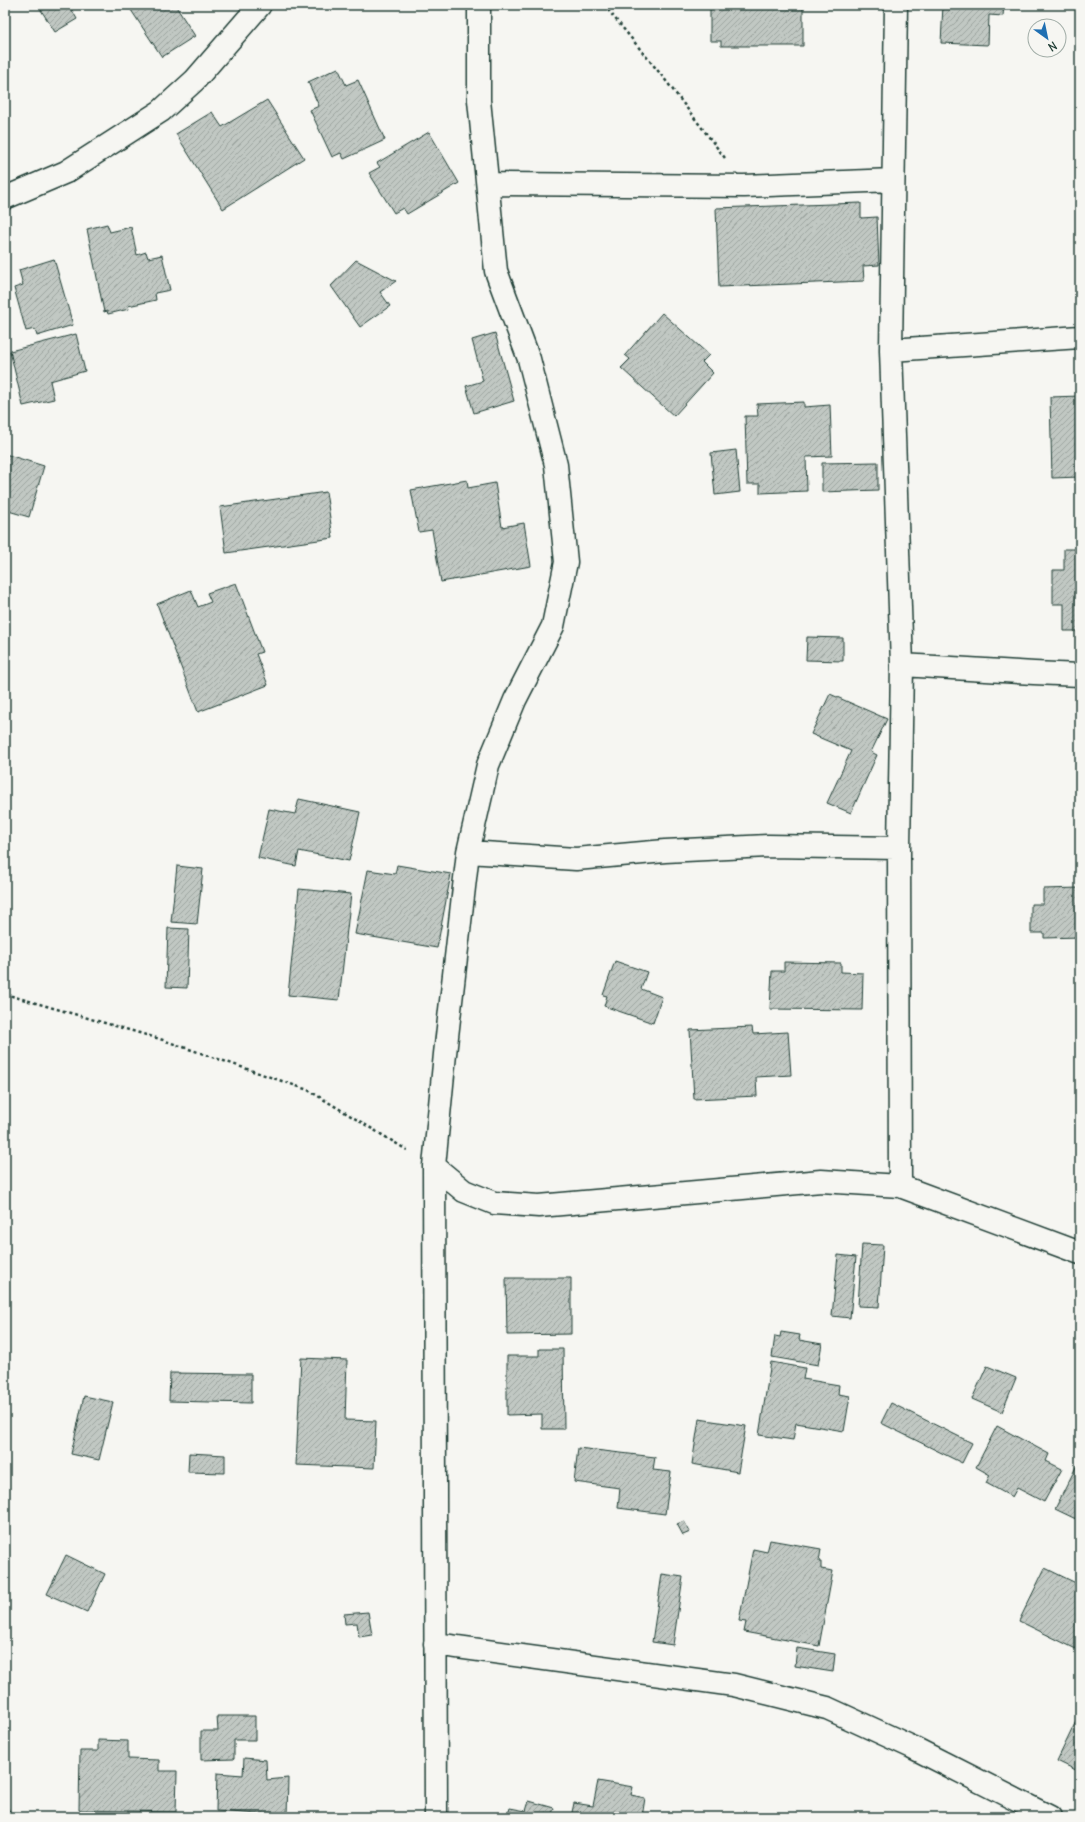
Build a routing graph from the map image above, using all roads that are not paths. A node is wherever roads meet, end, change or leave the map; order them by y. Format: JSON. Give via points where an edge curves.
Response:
{"nodes":[{"id":1,"x":260,"y":5,"type":"edge"},
{"id":2,"x":479,"y":5,"type":"edge"},
{"id":3,"x":896,"y":5,"type":"edge"},
{"id":4,"x":893,"y":180,"type":"junction"},
{"id":5,"x":488,"y":184,"type":"junction"},
{"id":6,"x":5,"y":198,"type":"edge"},
{"id":7,"x":1080,"y":337,"type":"edge"},
{"id":8,"x":891,"y":350,"type":"junction"},
{"id":9,"x":902,"y":665,"type":"junction"},
{"id":10,"x":1080,"y":675,"type":"edge"},
{"id":11,"x":899,"y":848,"type":"junction"},
{"id":12,"x":468,"y":852,"type":"junction"},
{"id":13,"x":434,"y":1166,"type":"junction"},
{"id":14,"x":900,"y":1186,"type":"junction"},
{"id":15,"x":1080,"y":1254,"type":"edge"},
{"id":16,"x":436,"y":1644,"type":"junction"},
{"id":17,"x":1046,"y":1816,"type":"edge"},
{"id":18,"x":436,"y":1817,"type":"edge"}],
"edges":[{"from":1,"to":6,"type":"street","via":[[195,80],[161,111],[66,172]]},
{"from":2,"to":5,"type":"street","via":[[479,100]]},
{"from":3,"to":4,"type":"street"},
{"from":4,"to":5,"type":"street","via":[[744,186]]},
{"from":4,"to":8,"type":"street"},
{"from":5,"to":12,"type":"street","via":[[496,271],[530,359],[556,465],[566,562],[553,626],[515,700],[488,765]]},
{"from":7,"to":8,"type":"street"},
{"from":8,"to":9,"type":"street"},
{"from":9,"to":10,"type":"street"},
{"from":9,"to":11,"type":"street"},
{"from":11,"to":12,"type":"street","via":[[768,846],[576,859]]},
{"from":11,"to":14,"type":"street"},
{"from":12,"to":13,"type":"street"},
{"from":13,"to":14,"type":"street","via":[[464,1191],[494,1203],[539,1206],[821,1181]]},
{"from":13,"to":16,"type":"street"},
{"from":14,"to":15,"type":"street"},
{"from":16,"to":17,"type":"street","via":[[734,1685],[827,1708],[912,1747]]},
{"from":16,"to":18,"type":"street"}]}
